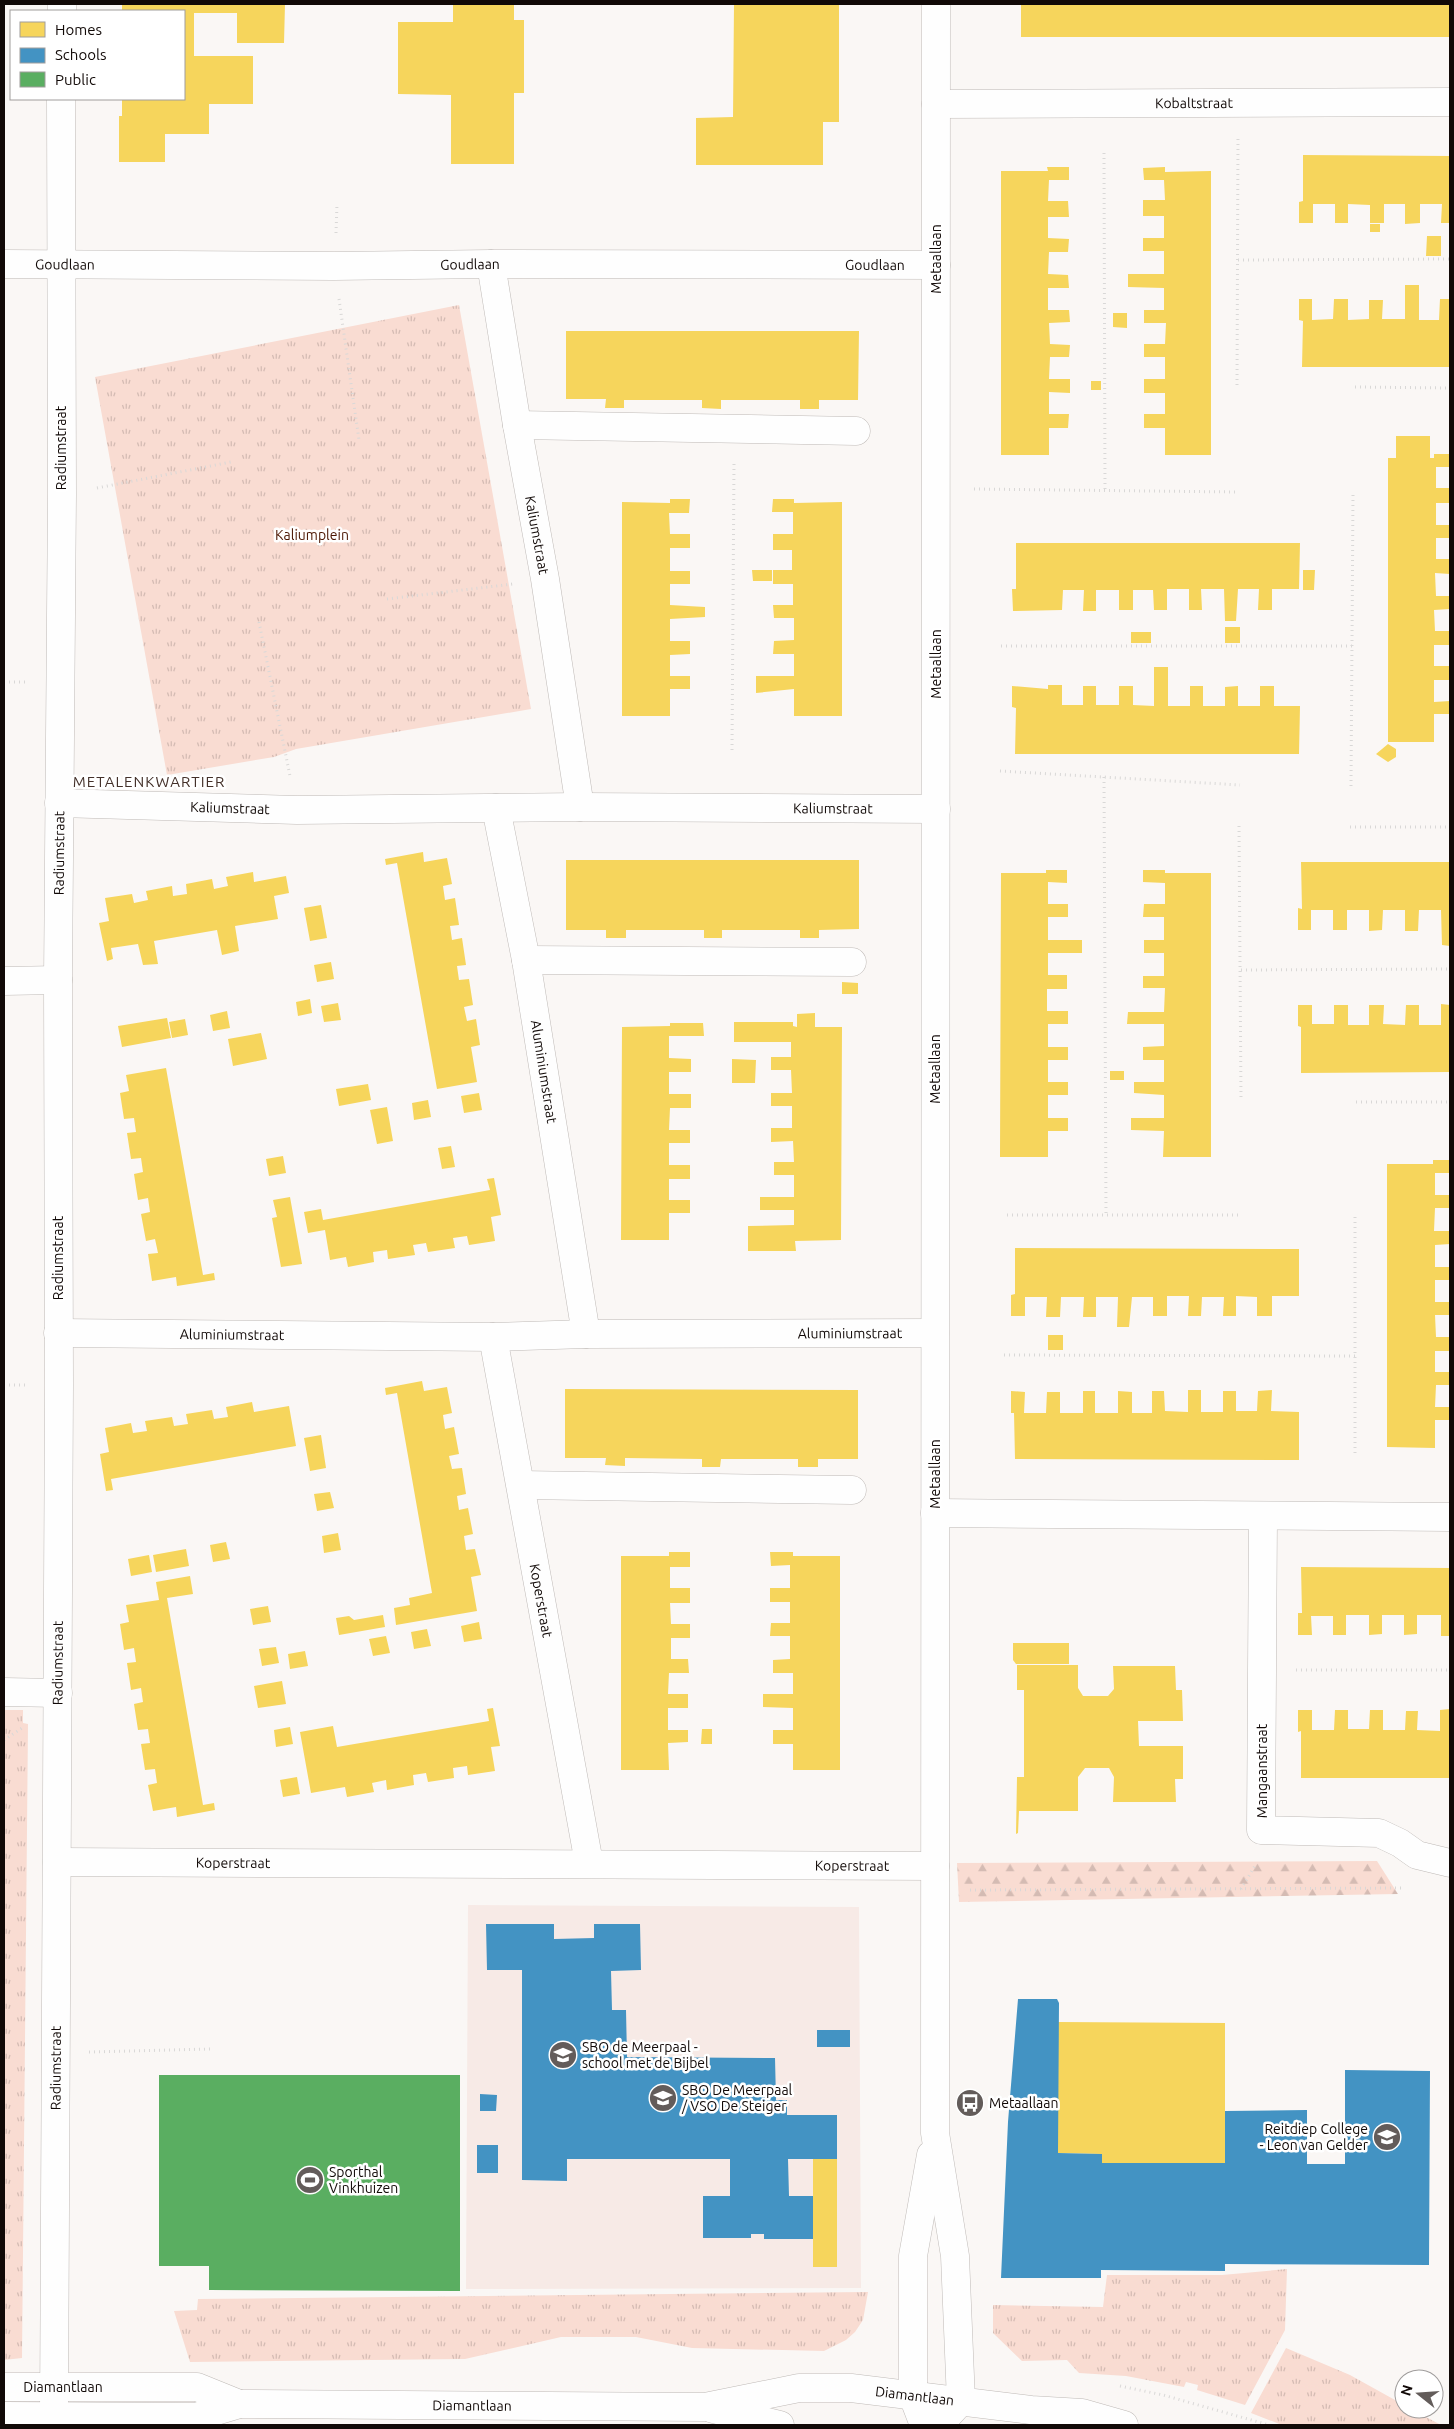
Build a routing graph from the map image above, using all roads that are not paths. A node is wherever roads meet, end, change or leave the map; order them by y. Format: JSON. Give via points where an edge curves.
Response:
{"nodes":[{"id":1,"x":936,"y":4,"type":"edge"},
{"id":2,"x":61,"y":100,"type":"edge"},
{"id":3,"x":1450,"y":102,"type":"edge"},
{"id":4,"x":936,"y":104,"type":"junction"},
{"id":5,"x":4,"y":264,"type":"edge"},
{"id":6,"x":60,"y":264,"type":"junction"},
{"id":7,"x":491,"y":264,"type":"junction"},
{"id":8,"x":936,"y":265,"type":"junction"},
{"id":9,"x":517,"y":425,"type":"junction"},
{"id":10,"x":856,"y":431,"type":"dead end"},
{"id":11,"x":60,"y":803,"type":"junction"},
{"id":12,"x":580,"y":807,"type":"junction"},
{"id":13,"x":496,"y":808,"type":"junction"},
{"id":14,"x":936,"y":809,"type":"junction"},
{"id":15,"x":526,"y":960,"type":"junction"},
{"id":16,"x":852,"y":962,"type":"dead end"},
{"id":17,"x":58,"y":980,"type":"junction"},
{"id":18,"x":4,"y":981,"type":"edge"},
{"id":19,"x":58,"y":1333,"type":"junction"},
{"id":20,"x":935,"y":1333,"type":"junction"},
{"id":21,"x":586,"y":1334,"type":"junction"},
{"id":22,"x":493,"y":1337,"type":"junction"},
{"id":23,"x":521,"y":1485,"type":"junction"},
{"id":24,"x":852,"y":1490,"type":"dead end"},
{"id":25,"x":935,"y":1512,"type":"junction"},
{"id":26,"x":1263,"y":1516,"type":"junction"},
{"id":27,"x":1450,"y":1517,"type":"edge"},
{"id":28,"x":4,"y":1692,"type":"edge"},
{"id":29,"x":58,"y":1693,"type":"junction"},
{"id":30,"x":57,"y":1862,"type":"junction"},
{"id":31,"x":589,"y":1863,"type":"junction"},
{"id":32,"x":1450,"y":1863,"type":"edge"},
{"id":33,"x":935,"y":1866,"type":"junction"},
{"id":34,"x":934,"y":2134,"type":"junction"},
{"id":35,"x":4,"y":2387,"type":"edge"},
{"id":36,"x":54,"y":2387,"type":"junction"},
{"id":37,"x":913,"y":2396,"type":"junction"},
{"id":38,"x":961,"y":2401,"type":"junction"},
{"id":39,"x":705,"y":2407,"type":"junction"},
{"id":40,"x":239,"y":2414,"type":"edge"},
{"id":41,"x":4,"y":2416,"type":"edge"},
{"id":42,"x":579,"y":2416,"type":"edge"},
{"id":43,"x":54,"y":2417,"type":"junction"},
{"id":44,"x":780,"y":2425,"type":"edge"},
{"id":45,"x":924,"y":2425,"type":"edge"},
{"id":46,"x":939,"y":2425,"type":"edge"},
{"id":47,"x":1124,"y":2425,"type":"edge"}],
"edges":[{"from":1,"to":4,"type":"street","name":"Metaallaan"},
{"from":2,"to":6,"type":"street","name":"Radiumstraat"},
{"from":3,"to":4,"type":"street","name":"Kobaltstraat"},
{"from":4,"to":8,"type":"street","name":"Metaallaan"},
{"from":5,"to":6,"type":"street","name":"Goudlaan"},
{"from":6,"to":7,"type":"street","name":"Goudlaan"},
{"from":6,"to":11,"type":"street","name":"Radiumstraat"},
{"from":7,"to":8,"type":"street","name":"Goudlaan"},
{"from":7,"to":9,"type":"street","name":"Kaliumstraat"},
{"from":8,"to":14,"type":"street","name":"Metaallaan"},
{"from":9,"to":10,"type":"street"},
{"from":9,"to":12,"type":"street","name":"Kaliumstraat","via":[[545,579]]},
{"from":11,"to":13,"type":"street","name":"Kaliumstraat","via":[[297,810]]},
{"from":11,"to":17,"type":"street","name":"Radiumstraat"},
{"from":12,"to":13,"type":"street","name":"Kaliumstraat"},
{"from":12,"to":14,"type":"street","name":"Kaliumstraat"},
{"from":13,"to":15,"type":"street","name":"Aluminiumstraat"},
{"from":14,"to":20,"type":"street","name":"Metaallaan"},
{"from":15,"to":16,"type":"street"},
{"from":15,"to":21,"type":"street","name":"Aluminiumstraat"},
{"from":17,"to":18,"type":"street"},
{"from":17,"to":19,"type":"street","name":"Radiumstraat"},
{"from":19,"to":22,"type":"street","name":"Aluminiumstraat"},
{"from":19,"to":29,"type":"street","name":"Radiumstraat"},
{"from":20,"to":21,"type":"street","name":"Aluminiumstraat"},
{"from":20,"to":25,"type":"street","name":"Metaallaan"},
{"from":21,"to":22,"type":"street","name":"Aluminiumstraat"},
{"from":22,"to":23,"type":"street","name":"Koperstraat"},
{"from":23,"to":24,"type":"street"},
{"from":23,"to":31,"type":"street","name":"Koperstraat"},
{"from":25,"to":26,"type":"street"},
{"from":25,"to":33,"type":"street","name":"Metaallaan"},
{"from":26,"to":27,"type":"street"},
{"from":26,"to":32,"type":"street","name":"Mangaanstraat","via":[[1261,1830],[1379,1834],[1417,1855]]},
{"from":28,"to":29,"type":"street"},
{"from":29,"to":30,"type":"street","name":"Radiumstraat"},
{"from":30,"to":31,"type":"street","name":"Koperstraat"},
{"from":30,"to":36,"type":"street","name":"Radiumstraat"},
{"from":31,"to":33,"type":"street","name":"Koperstraat"},
{"from":33,"to":34,"type":"street","name":"Metaallaan"},
{"from":34,"to":37,"type":"street","name":"Metaallaan","via":[[913,2256]]},
{"from":34,"to":38,"type":"street","name":"Metaallaan","via":[[955,2256]]},
{"from":35,"to":36,"type":"street","name":"Diamantlaan"},
{"from":36,"to":40,"type":"street","name":"Diamantlaan","via":[[197,2387]]},
{"from":36,"to":43,"type":"street","name":"Radiumstraat"},
{"from":37,"to":38,"type":"street","name":"Diamantlaan"},
{"from":37,"to":39,"type":"street","name":"Diamantlaan","via":[[851,2388],[799,2388]]},
{"from":37,"to":45,"type":"street","name":"Metaallaan"},
{"from":38,"to":46,"type":"street"},
{"from":38,"to":47,"type":"street","name":"Diamantlaan","via":[[1082,2413]]},
{"from":39,"to":42,"type":"street","name":"Diamantlaan"},
{"from":39,"to":44,"type":"street","name":"Diamantlaan"},
{"from":40,"to":42,"type":"street","name":"Diamantlaan"},
{"from":40,"to":43,"type":"street","name":"Diamantlaan"},
{"from":41,"to":43,"type":"street","name":"Diamantlaan"}]}
